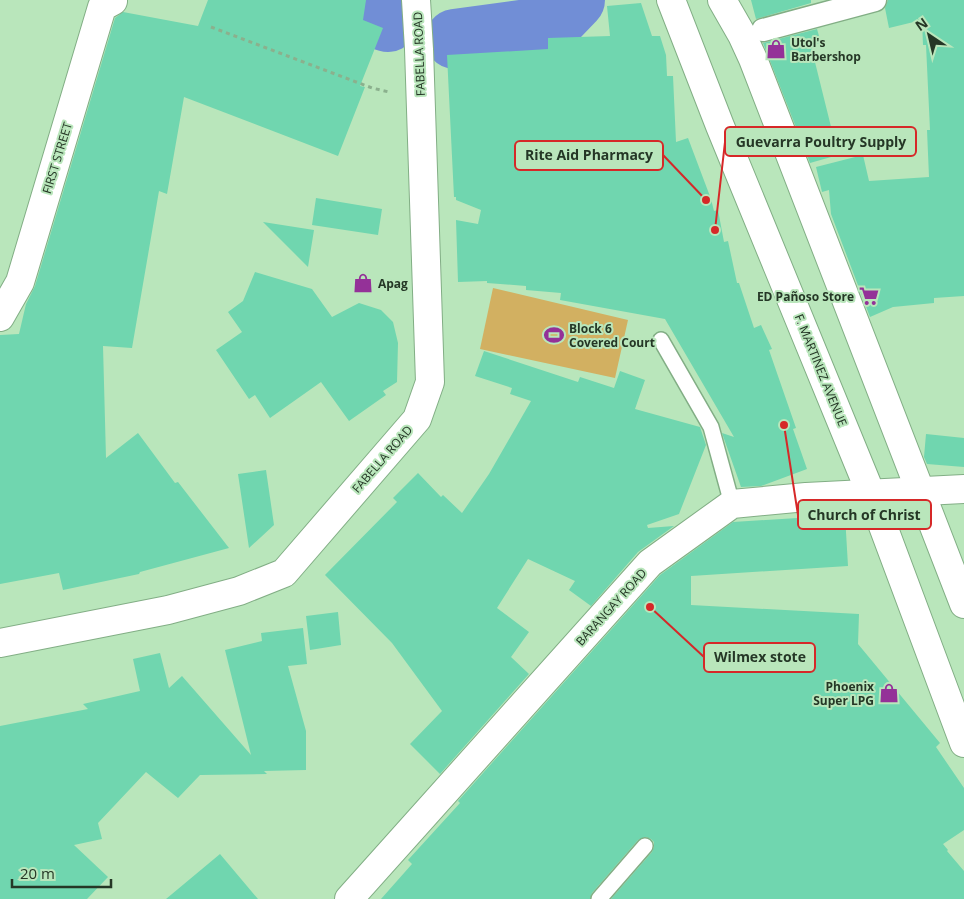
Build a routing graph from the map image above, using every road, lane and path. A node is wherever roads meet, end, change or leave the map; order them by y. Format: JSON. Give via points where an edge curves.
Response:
{"nodes":[{"id":1,"x":671,"y":0,"type":"edge"},
{"id":2,"x":722,"y":0,"type":"edge"},
{"id":3,"x":875,"y":0,"type":"edge"},
{"id":4,"x":113,"y":1,"type":"dead end"},
{"id":5,"x":417,"y":4,"type":"edge"},
{"id":6,"x":211,"y":26,"type":"dead end"},
{"id":7,"x":763,"y":30,"type":"dead end"},
{"id":8,"x":372,"y":88,"type":"dead end"},
{"id":9,"x":0,"y":316,"type":"edge"},
{"id":10,"x":661,"y":340,"type":"dead end"},
{"id":11,"x":964,"y":488,"type":"edge"},
{"id":12,"x":919,"y":490,"type":"junction"},
{"id":13,"x":871,"y":494,"type":"junction"},
{"id":14,"x":732,"y":504,"type":"junction"},
{"id":15,"x":964,"y":604,"type":"edge"},
{"id":16,"x":0,"y":643,"type":"edge"},
{"id":17,"x":964,"y":743,"type":"edge"},
{"id":18,"x":646,"y":846,"type":"dead end"},
{"id":19,"x":349,"y":899,"type":"edge"},
{"id":20,"x":599,"y":899,"type":"edge"}],
"edges":[{"from":1,"to":13,"type":"street","name":"F. MARTINEZ AVENUE"},
{"from":2,"to":12,"type":"street","via":[[753,59]]},
{"from":3,"to":7,"type":"street"},
{"from":4,"to":9,"type":"street","name":"FIRST STREET","via":[[102,7],[20,282]]},
{"from":5,"to":16,"type":"street","name":"FABELLA ROAD","via":[[430,382],[417,419],[284,573],[239,592],[168,610]]},
{"from":6,"to":8,"type":"path"},
{"from":10,"to":14,"type":"lane","via":[[711,428]]},
{"from":11,"to":12,"type":"street"},
{"from":12,"to":13,"type":"street"},
{"from":12,"to":15,"type":"street"},
{"from":13,"to":14,"type":"street"},
{"from":13,"to":17,"type":"street","name":"F. MARTINEZ AVENUE"},
{"from":14,"to":19,"type":"street","name":"BARANGAY ROAD","via":[[650,563]]},
{"from":18,"to":20,"type":"lane"}]}
